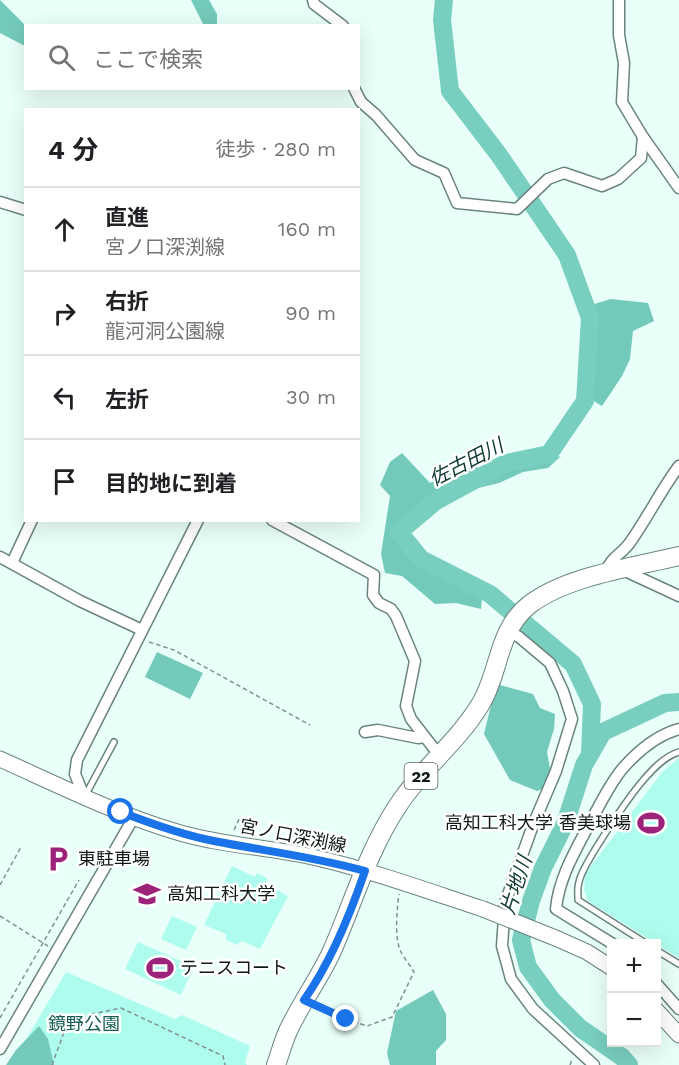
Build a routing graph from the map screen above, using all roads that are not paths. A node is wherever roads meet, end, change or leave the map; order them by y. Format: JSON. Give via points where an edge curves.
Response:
{"nodes":[{"id":1,"x":313,"y":0,"type":"edge"},
{"id":2,"x":619,"y":0,"type":"edge"},
{"id":3,"x":340,"y":24,"type":"edge"},
{"id":4,"x":354,"y":90,"type":"edge"},
{"id":5,"x":357,"y":106,"type":"edge"},
{"id":6,"x":643,"y":137,"type":"junction"},
{"id":7,"x":679,"y":188,"type":"edge"},
{"id":8,"x":0,"y":202,"type":"edge"},
{"id":9,"x":24,"y":209,"type":"edge"},
{"id":10,"x":679,"y":466,"type":"edge"},
{"id":11,"x":31,"y":522,"type":"edge"},
{"id":12,"x":197,"y":522,"type":"edge"},
{"id":13,"x":276,"y":522,"type":"edge"},
{"id":14,"x":679,"y":556,"type":"edge"},
{"id":15,"x":0,"y":557,"type":"edge"},
{"id":16,"x":12,"y":563,"type":"junction"},
{"id":17,"x":623,"y":570,"type":"junction"},
{"id":18,"x":605,"y":573,"type":"junction"},
{"id":19,"x":679,"y":596,"type":"edge"},
{"id":20,"x":510,"y":628,"type":"junction"},
{"id":21,"x":140,"y":634,"type":"junction"},
{"id":22,"x":679,"y":729,"type":"edge"},
{"id":23,"x":365,"y":732,"type":"dead end"},
{"id":24,"x":424,"y":737,"type":"junction"},
{"id":25,"x":114,"y":742,"type":"dead end"},
{"id":26,"x":679,"y":752,"type":"edge"},
{"id":27,"x":439,"y":755,"type":"junction"},
{"id":28,"x":0,"y":759,"type":"edge"},
{"id":29,"x":84,"y":796,"type":"junction"},
{"id":30,"x":134,"y":817,"type":"junction"},
{"id":31,"x":365,"y":871,"type":"junction"},
{"id":32,"x":638,"y":939,"type":"edge"},
{"id":33,"x":607,"y":940,"type":"edge"},
{"id":34,"x":661,"y":953,"type":"edge"},
{"id":35,"x":679,"y":964,"type":"edge"},
{"id":36,"x":607,"y":965,"type":"edge"},
{"id":37,"x":661,"y":988,"type":"edge"},
{"id":38,"x":679,"y":1009,"type":"edge"},
{"id":39,"x":661,"y":1013,"type":"edge"},
{"id":40,"x":677,"y":1027,"type":"edge"},
{"id":41,"x":0,"y":1049,"type":"edge"},
{"id":42,"x":276,"y":1065,"type":"edge"},
{"id":43,"x":594,"y":1065,"type":"edge"}],
"edges":[{"from":1,"to":3,"type":"street"},
{"from":2,"to":6,"type":"street","via":[[624,63],[622,102]]},
{"from":4,"to":5,"type":"street"},
{"from":5,"to":6,"type":"street","via":[[376,115],[415,160],[444,173],[457,203],[487,207],[517,209],[548,179],[564,173],[602,186],[618,179],[641,158]]},
{"from":6,"to":7,"type":"street"},
{"from":8,"to":9,"type":"street"},
{"from":10,"to":18,"type":"street","via":[[630,544],[609,561]]},
{"from":11,"to":16,"type":"street"},
{"from":12,"to":21,"type":"street"},
{"from":13,"to":24,"type":"street","via":[[374,574],[373,595],[396,616],[415,661],[406,706]]},
{"from":14,"to":17,"type":"main road","number":"22"},
{"from":15,"to":16,"type":"street"},
{"from":16,"to":21,"type":"street"},
{"from":17,"to":18,"type":"main road","number":"22"},
{"from":17,"to":19,"type":"street"},
{"from":18,"to":20,"type":"main road","number":"22","via":[[550,592],[519,613]]},
{"from":20,"to":27,"type":"main road","number":"22","via":[[482,703]]},
{"from":20,"to":43,"type":"street","via":[[550,663],[572,719],[505,903],[502,946],[511,979],[528,1001]]},
{"from":21,"to":29,"type":"street","via":[[77,760],[75,774]]},
{"from":22,"to":33,"type":"street","via":[[648,744],[621,770],[570,861],[558,893],[556,909]]},
{"from":23,"to":24,"type":"street","via":[[378,730]]},
{"from":24,"to":27,"type":"street"},
{"from":25,"to":29,"type":"lane"},
{"from":26,"to":32,"type":"lane","via":[[658,765],[640,784],[588,861],[579,881],[578,900]]},
{"from":27,"to":31,"type":"main road","number":"22","via":[[398,805]]},
{"from":28,"to":29,"type":"main road","name":"宮ノ口深渕線"},
{"from":29,"to":30,"type":"main road","name":"宮ノ口深渕線"},
{"from":30,"to":31,"type":"main road","name":"宮ノ口深渕線","via":[[214,841]]},
{"from":30,"to":41,"type":"street"},
{"from":31,"to":36,"type":"main road","name":"宮ノ口深渕線","bridge":true,"via":[[483,909],[587,952]]},
{"from":31,"to":42,"type":"main road","number":"22","via":[[331,954],[287,1033]]},
{"from":34,"to":35,"type":"lane"},
{"from":37,"to":38,"type":"street"},
{"from":39,"to":40,"type":"main road"}]}
